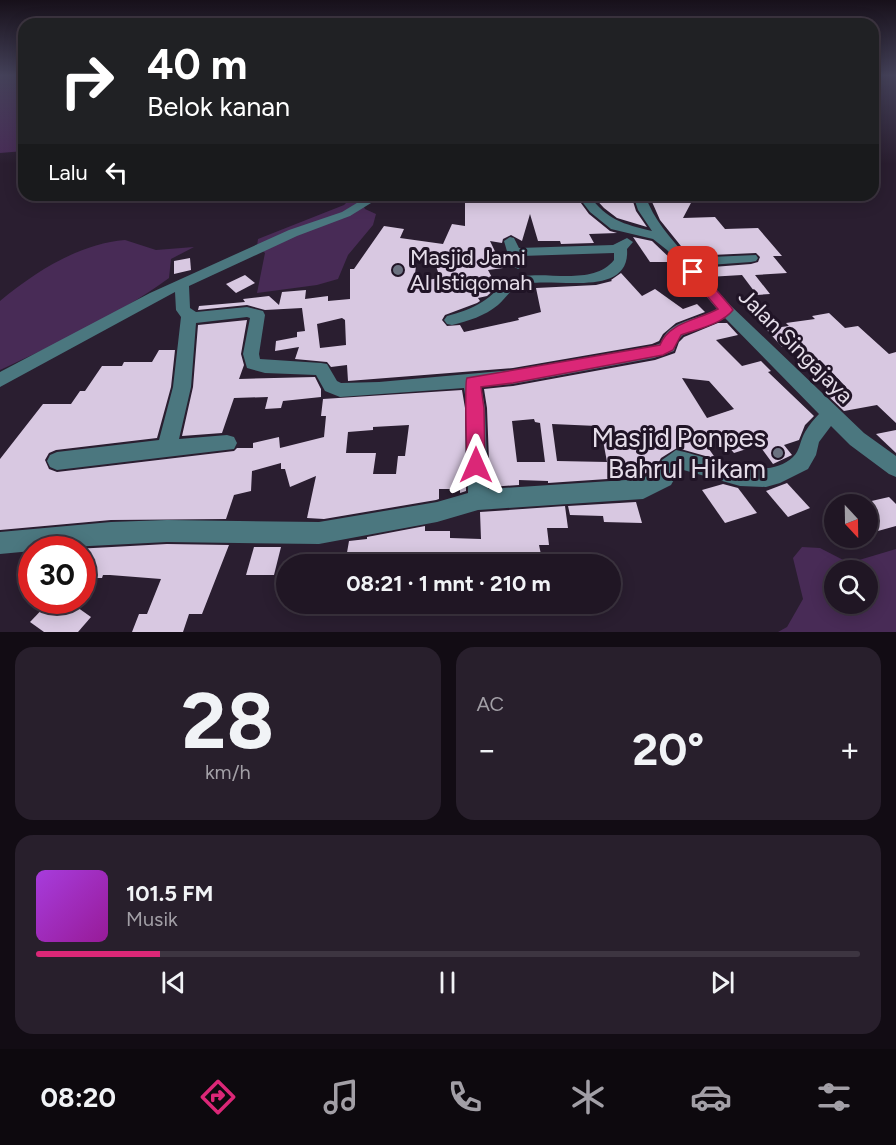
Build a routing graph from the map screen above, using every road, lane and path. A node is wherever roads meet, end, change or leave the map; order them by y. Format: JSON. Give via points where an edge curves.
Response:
{"nodes":[{"id":1,"x":368,"y":201,"type":"edge"},
{"id":2,"x":587,"y":201,"type":"edge"},
{"id":3,"x":641,"y":201,"type":"edge"},
{"id":4,"x":633,"y":232,"type":"junction"},
{"id":5,"x":663,"y":239,"type":"junction"},
{"id":6,"x":620,"y":248,"type":"junction"},
{"id":7,"x":751,"y":258,"type":"dead end"},
{"id":8,"x":686,"y":262,"type":"junction"},
{"id":9,"x":518,"y":265,"type":"dead end"},
{"id":10,"x":182,"y":284,"type":"junction"},
{"id":11,"x":726,"y":310,"type":"junction"},
{"id":12,"x":189,"y":316,"type":"junction"},
{"id":13,"x":452,"y":320,"type":"dead end"},
{"id":14,"x":0,"y":380,"type":"edge"},
{"id":15,"x":472,"y":382,"type":"junction"},
{"id":16,"x":831,"y":412,"type":"junction"},
{"id":17,"x":227,"y":443,"type":"dead end"},
{"id":18,"x":167,"y":448,"type":"junction"},
{"id":19,"x":57,"y":461,"type":"dead end"},
{"id":20,"x":896,"y":468,"type":"edge"},
{"id":21,"x":478,"y":500,"type":"junction"},
{"id":22,"x":0,"y":543,"type":"edge"}],
"edges":[{"from":1,"to":10,"type":"street"},
{"from":2,"to":4,"type":"street","via":[[608,221]]},
{"from":3,"to":5,"type":"street","name":"Jalan Singajaya"},
{"from":4,"to":5,"type":"street"},
{"from":4,"to":6,"type":"street"},
{"from":5,"to":8,"type":"street","name":"Jalan Singajaya"},
{"from":6,"to":9,"type":"street","via":[[512,247]]},
{"from":6,"to":13,"type":"street","via":[[621,261],[613,271],[591,277],[511,283],[481,310]]},
{"from":7,"to":8,"type":"street"},
{"from":8,"to":11,"type":"street","name":"Jalan Singajaya"},
{"from":10,"to":12,"type":"street","via":[[183,310]]},
{"from":10,"to":14,"type":"street"},
{"from":11,"to":15,"type":"street","via":[[676,332],[661,351]]},
{"from":11,"to":16,"type":"street","name":"Jalan Singajaya"},
{"from":12,"to":15,"type":"street","via":[[256,313],[253,364],[265,368],[321,369],[332,386],[340,390]]},
{"from":12,"to":18,"type":"street","via":[[182,387]]},
{"from":15,"to":21,"type":"street"},
{"from":16,"to":20,"type":"street","name":"Jalan Singajaya","via":[[857,439]]},
{"from":16,"to":21,"type":"street","via":[[795,469],[766,478],[733,476],[676,459],[664,478],[644,489]]},
{"from":17,"to":18,"type":"street"},
{"from":18,"to":19,"type":"street"},
{"from":21,"to":22,"type":"street","via":[[437,512],[320,533],[167,531]]}]}
